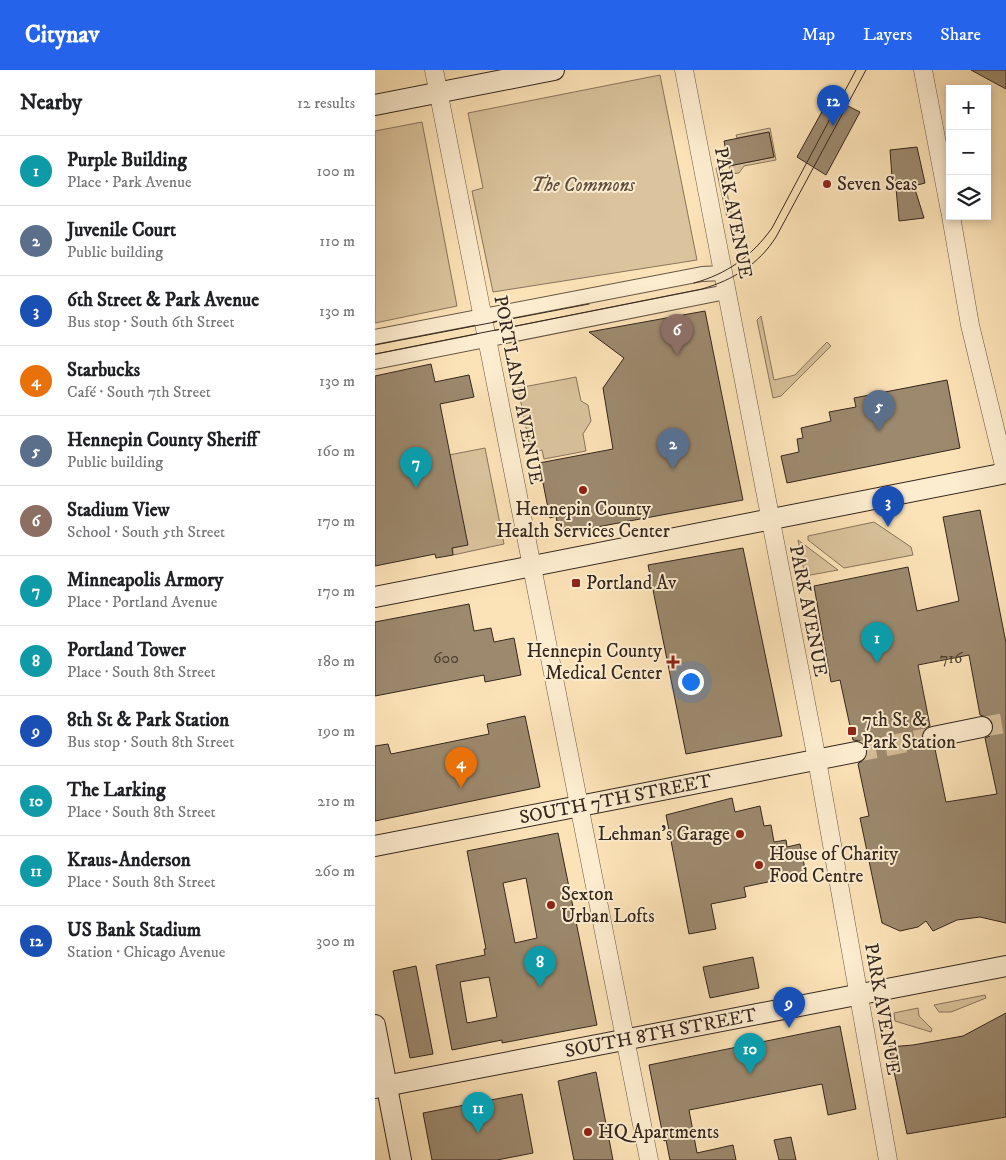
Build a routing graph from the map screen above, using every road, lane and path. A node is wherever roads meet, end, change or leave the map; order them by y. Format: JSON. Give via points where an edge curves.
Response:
{"nodes":[{"id":1,"x":434,"y":70,"type":"edge"},
{"id":2,"x":554,"y":70,"type":"edge"},
{"id":3,"x":684,"y":70,"type":"edge"},
{"id":4,"x":923,"y":70,"type":"edge"},
{"id":5,"x":437,"y":93,"type":"junction"},
{"id":6,"x":375,"y":105,"type":"edge"},
{"id":7,"x":946,"y":190,"type":"edge"},
{"id":8,"x":952,"y":220,"type":"edge"},
{"id":9,"x":722,"y":273,"type":"junction"},
{"id":10,"x":726,"y":292,"type":"junction"},
{"id":11,"x":481,"y":316,"type":"junction"},
{"id":12,"x":375,"y":337,"type":"edge"},
{"id":13,"x":487,"y":341,"type":"junction"},
{"id":14,"x":375,"y":362,"type":"edge"},
{"id":15,"x":1006,"y":473,"type":"edge"},
{"id":16,"x":769,"y":520,"type":"junction"},
{"id":17,"x":531,"y":565,"type":"junction"},
{"id":18,"x":375,"y":597,"type":"edge"},
{"id":19,"x":982,"y":727,"type":"tunnel mouth"},
{"id":20,"x":933,"y":737,"type":"tunnel mouth"},
{"id":21,"x":856,"y":752,"type":"tunnel mouth"},
{"id":22,"x":817,"y":760,"type":"junction"},
{"id":23,"x":577,"y":805,"type":"junction"},
{"id":24,"x":375,"y":846,"type":"edge"},
{"id":25,"x":1006,"y":966,"type":"edge"},
{"id":26,"x":857,"y":993,"type":"junction"},
{"id":27,"x":375,"y":1025,"type":"edge"},
{"id":28,"x":626,"y":1040,"type":"junction"},
{"id":29,"x":381,"y":1087,"type":"edge"},
{"id":30,"x":401,"y":1160,"type":"edge"},
{"id":31,"x":649,"y":1160,"type":"edge"},
{"id":32,"x":888,"y":1160,"type":"edge"}],
"edges":[{"from":1,"to":5,"type":"street","name":"PORTLAND AVENUE"},
{"from":2,"to":5,"type":"main road"},
{"from":3,"to":9,"type":"street","name":"PARK AVENUE"},
{"from":4,"to":7,"type":"street"},
{"from":5,"to":6,"type":"main road"},
{"from":5,"to":11,"type":"street","name":"PORTLAND AVENUE"},
{"from":8,"to":15,"type":"street","via":[[970,325]]},
{"from":9,"to":10,"type":"street","name":"PARK AVENUE"},
{"from":9,"to":11,"type":"street","via":[[701,274]]},
{"from":10,"to":13,"type":"street"},
{"from":10,"to":16,"type":"street","name":"PARK AVENUE"},
{"from":11,"to":12,"type":"street"},
{"from":11,"to":13,"type":"street","name":"PORTLAND AVENUE"},
{"from":13,"to":14,"type":"street"},
{"from":13,"to":17,"type":"street","name":"PORTLAND AVENUE"},
{"from":15,"to":16,"type":"main road"},
{"from":16,"to":17,"type":"main road"},
{"from":16,"to":22,"type":"street","name":"PARK AVENUE"},
{"from":17,"to":18,"type":"main road"},
{"from":17,"to":23,"type":"street","name":"PORTLAND AVENUE"},
{"from":19,"to":20,"type":"main road"},
{"from":21,"to":22,"type":"main road","name":"SOUTH 7TH STREET"},
{"from":22,"to":23,"type":"main road","name":"SOUTH 7TH STREET"},
{"from":22,"to":26,"type":"street","name":"PARK AVENUE"},
{"from":23,"to":24,"type":"main road","name":"SOUTH 7TH STREET"},
{"from":23,"to":28,"type":"street","name":"PORTLAND AVENUE"},
{"from":25,"to":26,"type":"main road","name":"SOUTH 8TH STREET"},
{"from":26,"to":28,"type":"main road","name":"SOUTH 8TH STREET"},
{"from":26,"to":32,"type":"street","name":"PARK AVENUE"},
{"from":27,"to":29,"type":"main road"},
{"from":28,"to":29,"type":"main road","name":"SOUTH 8TH STREET"},
{"from":28,"to":31,"type":"street","name":"PORTLAND AVENUE"},
{"from":29,"to":30,"type":"main road"}]}
